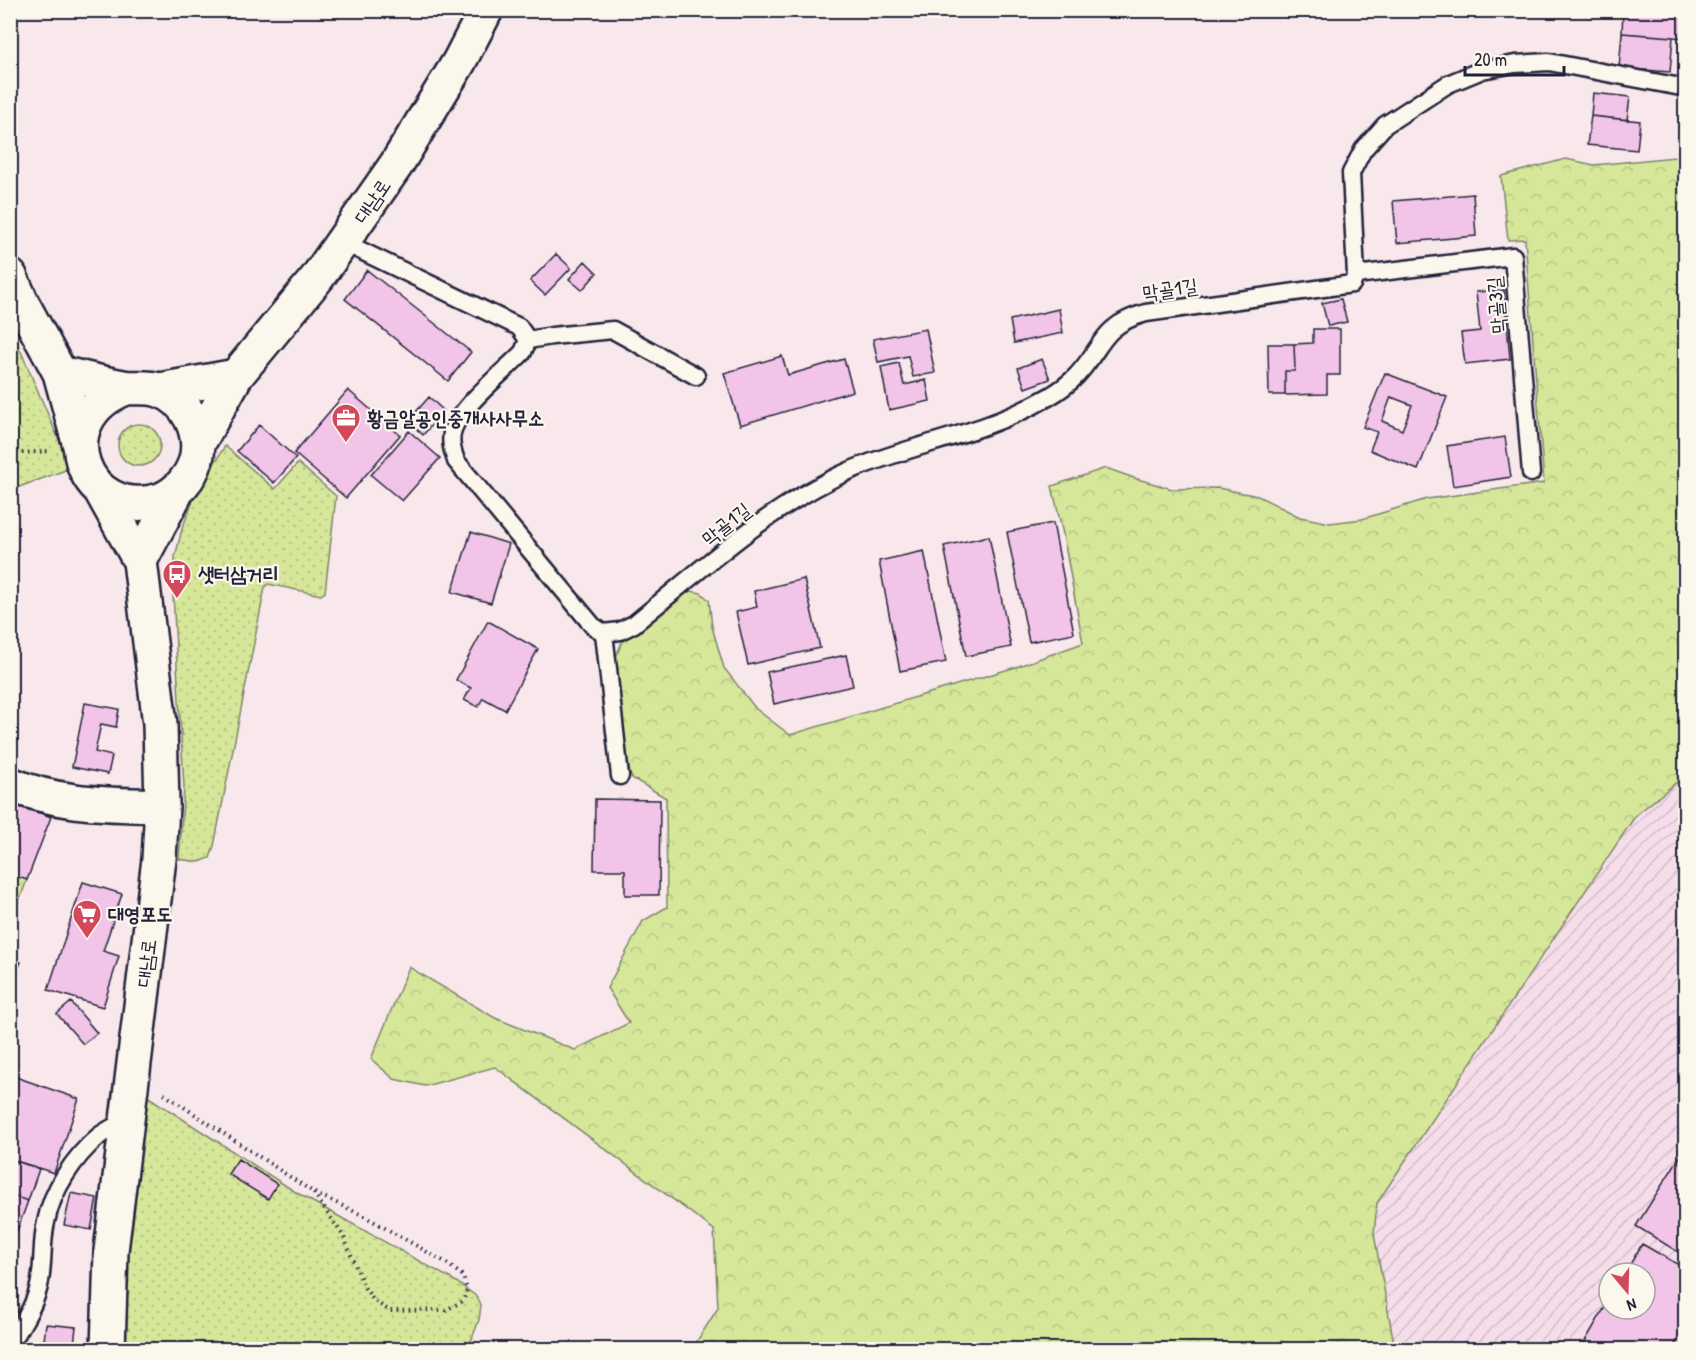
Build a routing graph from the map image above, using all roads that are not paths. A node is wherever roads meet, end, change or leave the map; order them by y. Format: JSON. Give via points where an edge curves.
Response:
{"nodes":[{"id":1,"x":486,"y":10,"type":"edge"},
{"id":2,"x":1686,"y":88,"type":"edge"},
{"id":3,"x":343,"y":242,"type":"junction"},
{"id":4,"x":1356,"y":275,"type":"junction"},
{"id":5,"x":10,"y":276,"type":"edge"},
{"id":6,"x":528,"y":340,"type":"junction"},
{"id":7,"x":60,"y":373,"type":"junction"},
{"id":8,"x":236,"y":376,"type":"junction"},
{"id":9,"x":696,"y":376,"type":"dead end"},
{"id":10,"x":126,"y":388,"type":"junction"},
{"id":11,"x":160,"y":390,"type":"junction"},
{"id":12,"x":198,"y":444,"type":"junction"},
{"id":13,"x":67,"y":449,"type":"junction"},
{"id":14,"x":1531,"y":474,"type":"dead end"},
{"id":15,"x":100,"y":489,"type":"junction"},
{"id":16,"x":178,"y":489,"type":"junction"},
{"id":17,"x":140,"y":561,"type":"junction"},
{"id":18,"x":604,"y":633,"type":"junction"},
{"id":19,"x":620,"y":776,"type":"dead end"},
{"id":20,"x":10,"y":784,"type":"edge"},
{"id":21,"x":162,"y":806,"type":"junction"},
{"id":22,"x":127,"y":1119,"type":"junction"},
{"id":23,"x":10,"y":1345,"type":"edge"},
{"id":24,"x":108,"y":1350,"type":"edge"}],
"edges":[{"from":1,"to":3,"type":"street","name":"대남로","via":[[396,165]]},
{"from":2,"to":4,"type":"lane","via":[[1549,62],[1482,70],[1448,84],[1385,125],[1351,173]]},
{"from":3,"to":6,"type":"lane","via":[[519,327]]},
{"from":3,"to":8,"type":"street","name":"대남로"},
{"from":4,"to":14,"type":"lane","name":"막골3길","via":[[1513,256]]},
{"from":4,"to":18,"type":"lane","name":"막골1길","via":[[1352,284],[1343,287],[1126,318],[1108,331],[1071,381],[1042,401],[1004,419],[849,471],[820,486],[782,507],[634,624]]},
{"from":5,"to":7,"type":"street"},
{"from":6,"to":9,"type":"lane","via":[[613,330]]},
{"from":6,"to":18,"type":"lane","via":[[523,352],[464,410],[452,431],[451,447],[456,461],[593,626]]},
{"from":7,"to":10,"type":"street"},
{"from":7,"to":13,"type":"street"},
{"from":8,"to":11,"type":"street"},
{"from":8,"to":12,"type":"street","name":"대남로"},
{"from":10,"to":11,"type":"street"},
{"from":10,"to":13,"type":"street","via":[[98,403]]},
{"from":11,"to":12,"type":"street","via":[[187,411]]},
{"from":12,"to":16,"type":"street","via":[[196,461]]},
{"from":13,"to":15,"type":"street","via":[[83,463]]},
{"from":15,"to":16,"type":"street","via":[[130,503],[164,499]]},
{"from":15,"to":17,"type":"street"},
{"from":16,"to":17,"type":"street"},
{"from":17,"to":21,"type":"street","name":"대남로","via":[[160,724]]},
{"from":18,"to":19,"type":"lane"},
{"from":20,"to":21,"type":"street","via":[[66,801]]},
{"from":21,"to":22,"type":"street","name":"대남로"},
{"from":22,"to":23,"type":"lane","via":[[100,1135],[84,1151],[54,1197],[46,1221],[38,1288]]},
{"from":22,"to":24,"type":"street","name":"대남로","via":[[111,1251]]}]}
